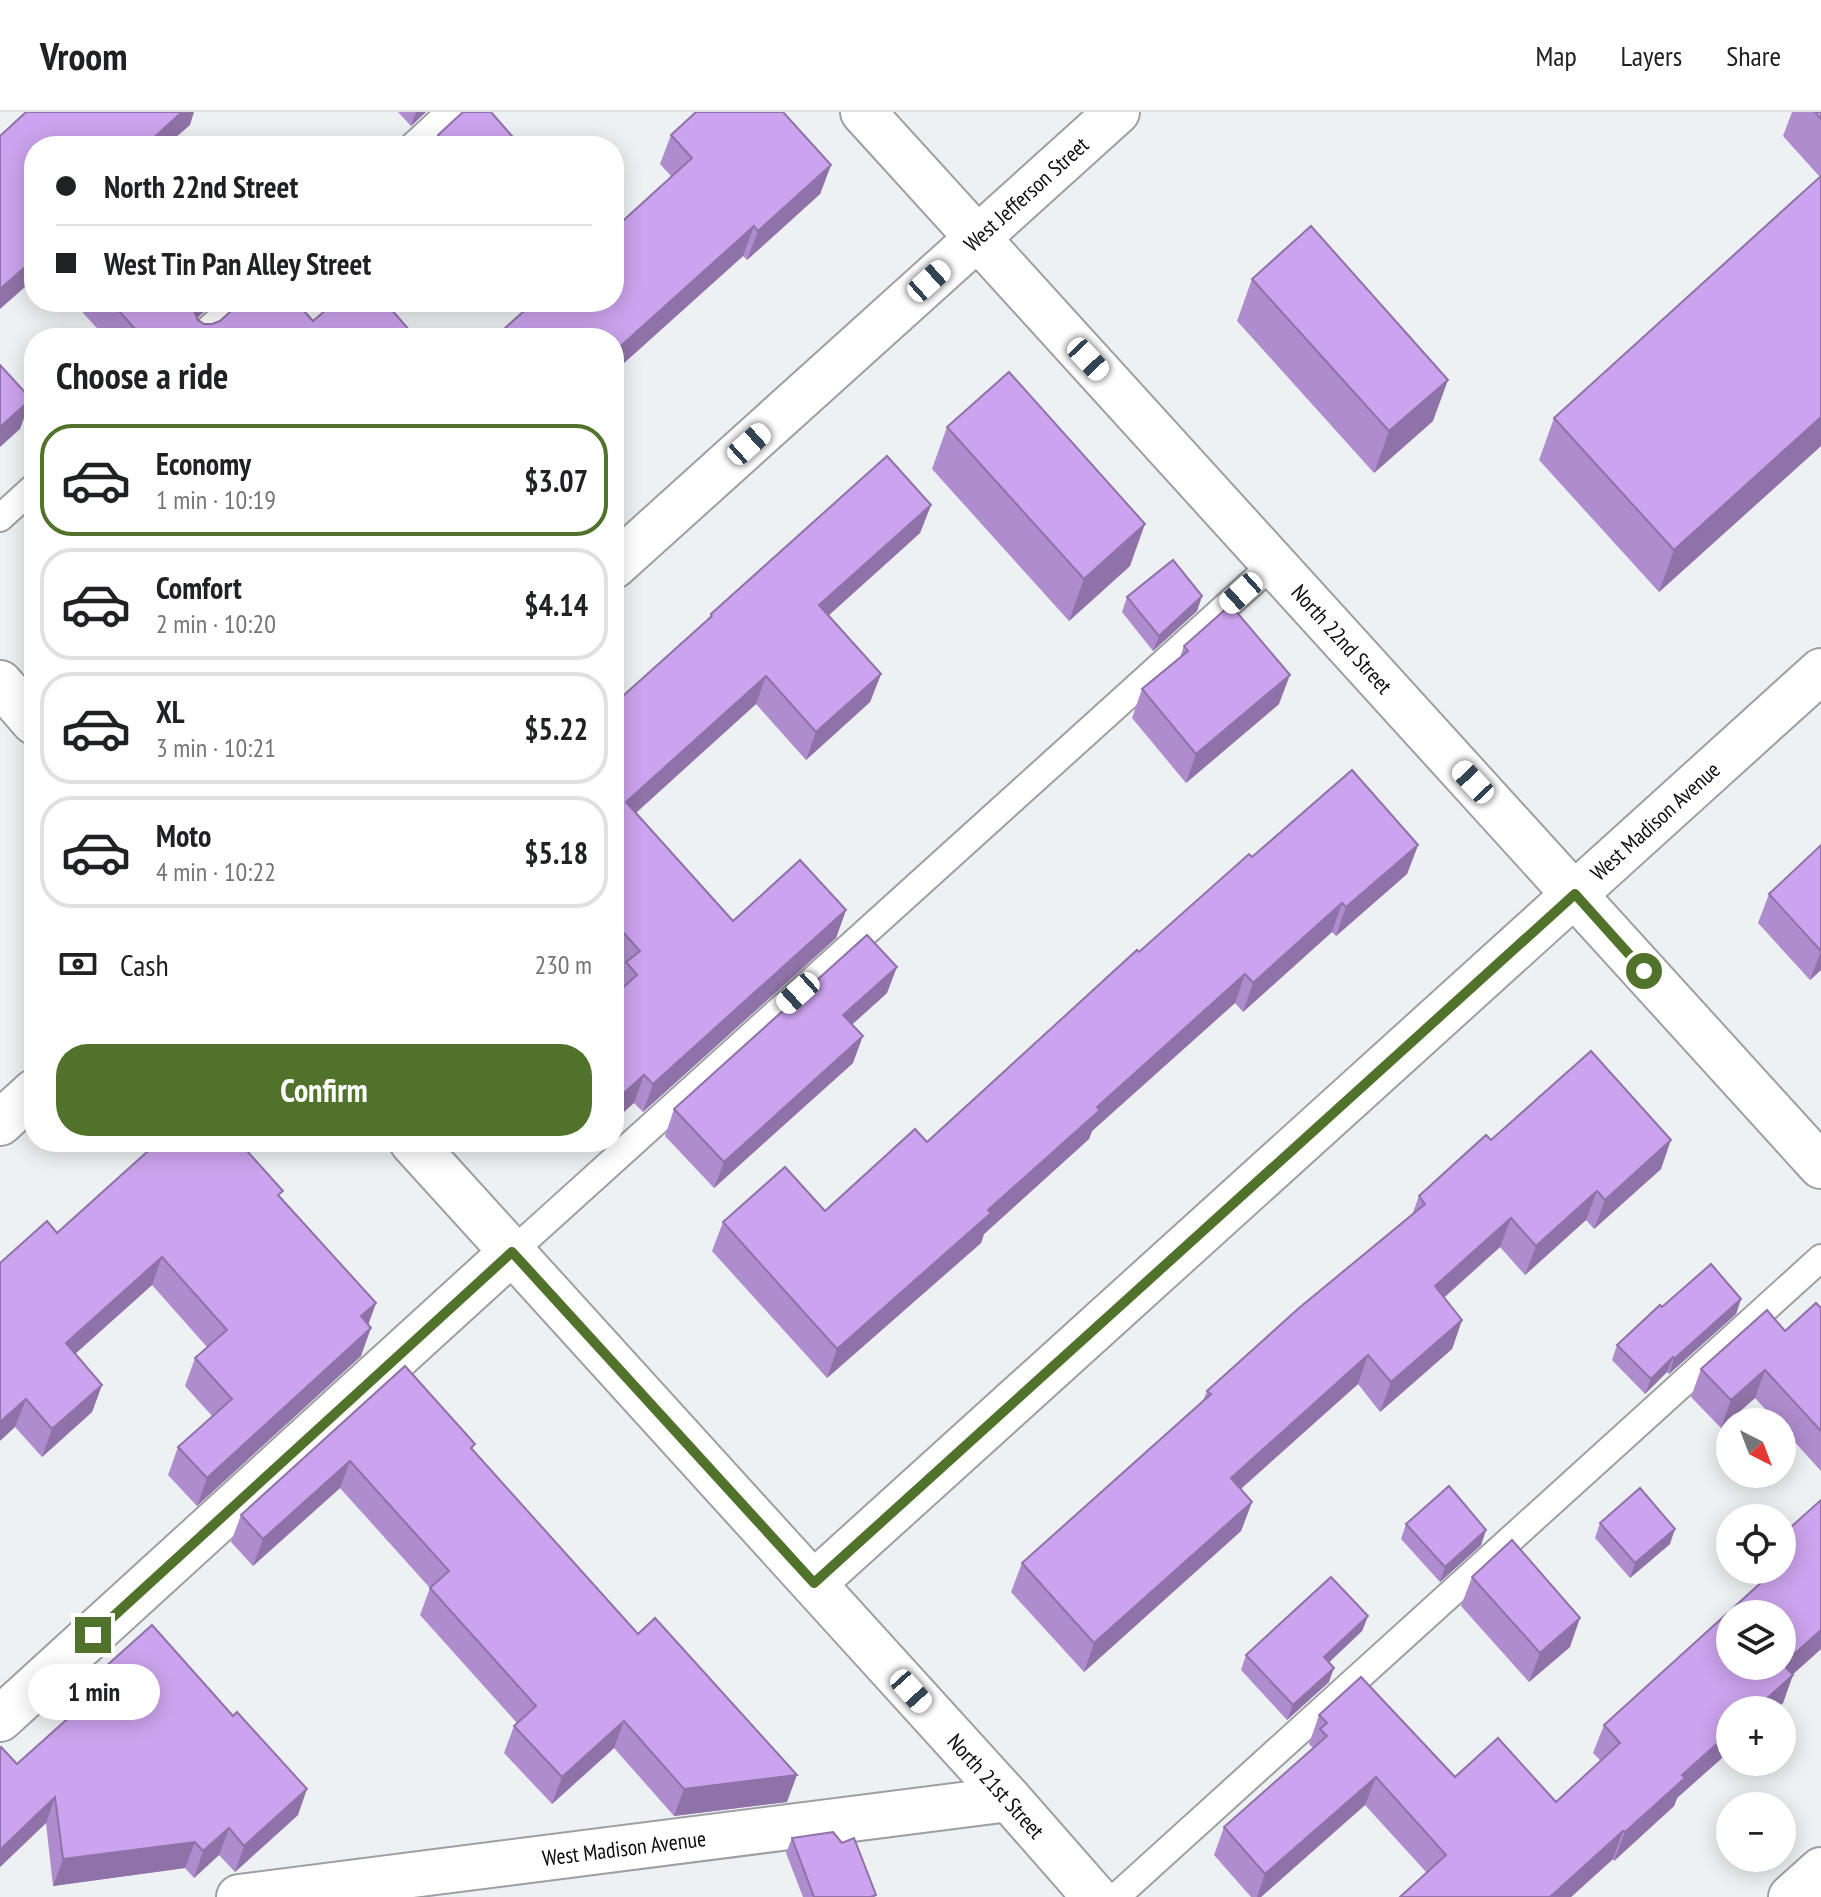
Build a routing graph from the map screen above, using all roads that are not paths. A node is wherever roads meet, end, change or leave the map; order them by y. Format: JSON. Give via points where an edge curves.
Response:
{"nodes":[{"id":1,"x":450,"y":112,"type":"edge"},
{"id":2,"x":863,"y":112,"type":"edge"},
{"id":3,"x":1117,"y":112,"type":"edge"},
{"id":4,"x":424,"y":136,"type":"edge"},
{"id":5,"x":977,"y":238,"type":"junction"},
{"id":6,"x":228,"y":312,"type":"edge"},
{"id":7,"x":210,"y":328,"type":"edge"},
{"id":8,"x":24,"y":496,"type":"edge"},
{"id":9,"x":0,"y":518,"type":"edge"},
{"id":10,"x":624,"y":557,"type":"edge"},
{"id":11,"x":1273,"y":564,"type":"junction"},
{"id":12,"x":1821,"y":671,"type":"edge"},
{"id":13,"x":0,"y":683,"type":"edge"},
{"id":14,"x":24,"y":711,"type":"edge"},
{"id":15,"x":1575,"y":894,"type":"junction"},
{"id":16,"x":24,"y":1101,"type":"edge"},
{"id":17,"x":0,"y":1123,"type":"edge"},
{"id":18,"x":624,"y":1151,"type":"edge"},
{"id":19,"x":421,"y":1152,"type":"edge"},
{"id":20,"x":623,"y":1152,"type":"edge"},
{"id":21,"x":1821,"y":1166,"type":"edge"},
{"id":22,"x":512,"y":1252,"type":"junction"},
{"id":23,"x":1821,"y":1258,"type":"edge"},
{"id":24,"x":814,"y":1583,"type":"junction"},
{"id":25,"x":0,"y":1719,"type":"edge"},
{"id":26,"x":1009,"y":1799,"type":"junction"},
{"id":27,"x":1821,"y":1870,"type":"edge"},
{"id":28,"x":239,"y":1897,"type":"edge"},
{"id":29,"x":1095,"y":1897,"type":"edge"},
{"id":30,"x":1116,"y":1897,"type":"edge"},
{"id":31,"x":1791,"y":1897,"type":"edge"}],
"edges":[{"from":1,"to":4,"type":"lane"},
{"from":2,"to":5,"type":"street","name":"North 22nd Street"},
{"from":3,"to":5,"type":"street","name":"West Jefferson Street"},
{"from":5,"to":10,"type":"street","name":"West Jefferson Street"},
{"from":5,"to":11,"type":"street","name":"North 22nd Street"},
{"from":6,"to":7,"type":"lane"},
{"from":8,"to":9,"type":"lane"},
{"from":11,"to":15,"type":"street","name":"North 22nd Street"},
{"from":11,"to":18,"type":"lane"},
{"from":12,"to":15,"type":"street","name":"West Madison Avenue"},
{"from":13,"to":14,"type":"street"},
{"from":15,"to":21,"type":"street","name":"North 22nd Street"},
{"from":15,"to":24,"type":"street","name":"West Madison Avenue"},
{"from":16,"to":17,"type":"street"},
{"from":19,"to":22,"type":"street","name":"North 21st Street"},
{"from":20,"to":22,"type":"lane"},
{"from":22,"to":24,"type":"street","name":"North 21st Street"},
{"from":22,"to":25,"type":"street"},
{"from":23,"to":30,"type":"lane"},
{"from":24,"to":26,"type":"street","name":"North 21st Street"},
{"from":26,"to":28,"type":"street","name":"West Madison Avenue"},
{"from":26,"to":29,"type":"street","name":"North 21st Street"},
{"from":27,"to":31,"type":"street"}]}
